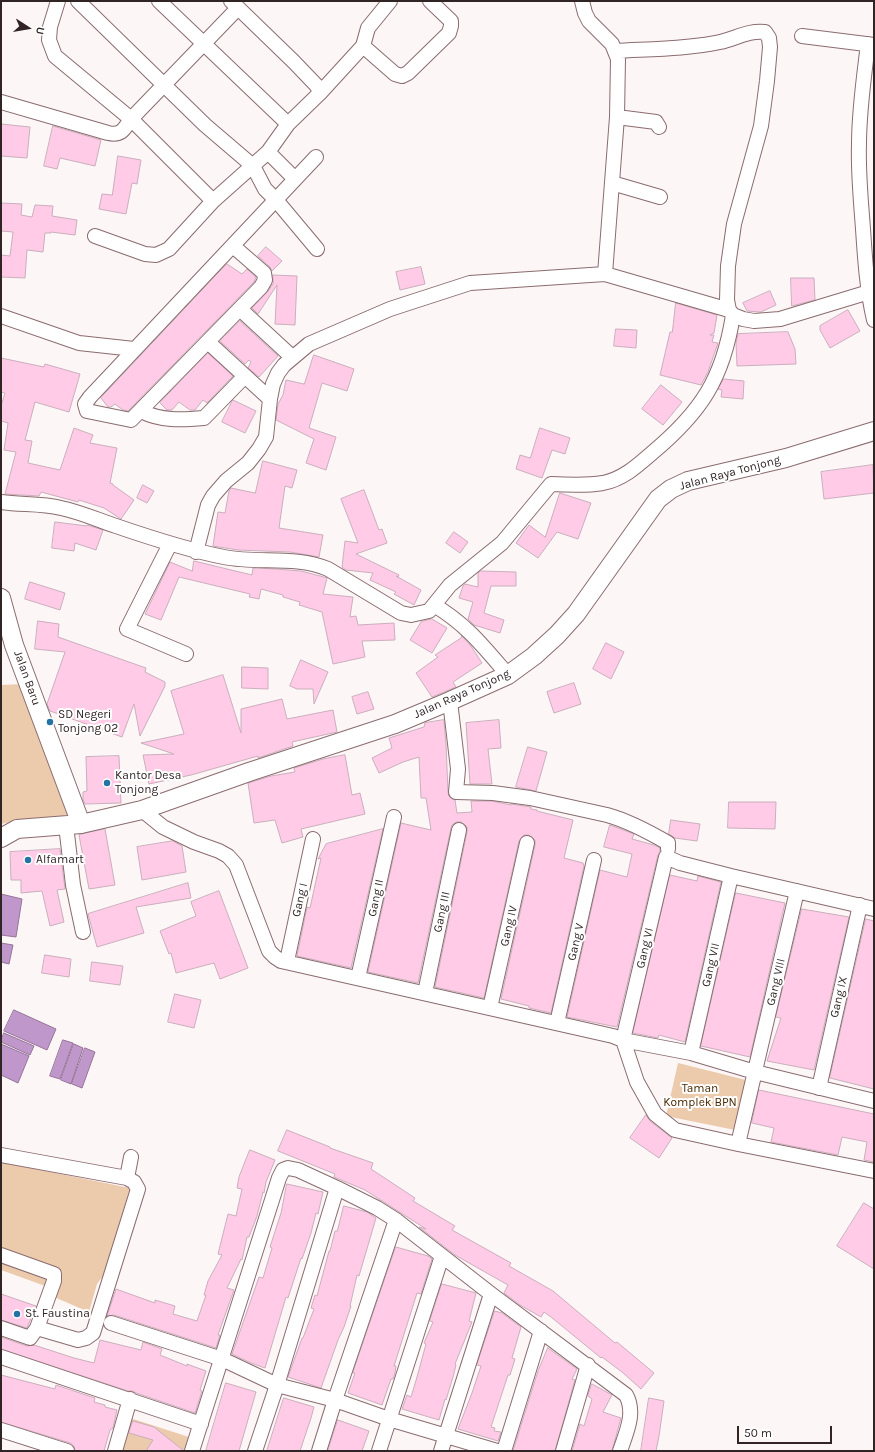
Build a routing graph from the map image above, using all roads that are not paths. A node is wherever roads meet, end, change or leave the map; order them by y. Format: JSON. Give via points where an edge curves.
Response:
{"nodes":[{"id":1,"x":58,"y":1,"type":"edge"},
{"id":2,"x":78,"y":1,"type":"edge"},
{"id":3,"x":159,"y":1,"type":"edge"},
{"id":4,"x":390,"y":1,"type":"edge"},
{"id":5,"x":430,"y":1,"type":"edge"},
{"id":6,"x":582,"y":1,"type":"edge"},
{"id":7,"x":234,"y":5,"type":"edge"},
{"id":8,"x":802,"y":36,"type":"dead end"},
{"id":9,"x":203,"y":44,"type":"junction"},
{"id":10,"x":871,"y":44,"type":"edge"},
{"id":11,"x":363,"y":46,"type":"junction"},
{"id":12,"x":615,"y":51,"type":"junction"},
{"id":13,"x":164,"y":85,"type":"junction"},
{"id":14,"x":320,"y":93,"type":"junction"},
{"id":15,"x":1,"y":102,"type":"edge"},
{"id":16,"x":617,"y":117,"type":"junction"},
{"id":17,"x":131,"y":119,"type":"junction"},
{"id":18,"x":288,"y":124,"type":"junction"},
{"id":19,"x":659,"y":127,"type":"dead end"},
{"id":20,"x":268,"y":152,"type":"junction"},
{"id":21,"x":316,"y":158,"type":"dead end"},
{"id":22,"x":253,"y":166,"type":"junction"},
{"id":23,"x":295,"y":179,"type":"junction"},
{"id":24,"x":612,"y":183,"type":"junction"},
{"id":25,"x":660,"y":197,"type":"dead end"},
{"id":26,"x":213,"y":200,"type":"junction"},
{"id":27,"x":276,"y":200,"type":"junction"},
{"id":28,"x":95,"y":236,"type":"dead end"},
{"id":29,"x":233,"y":246,"type":"junction"},
{"id":30,"x":317,"y":249,"type":"dead end"},
{"id":31,"x":605,"y":274,"type":"junction"},
{"id":32,"x":869,"y":292,"type":"junction"},
{"id":33,"x":240,"y":309,"type":"junction"},
{"id":34,"x":731,"y":312,"type":"junction"},
{"id":35,"x":1,"y":316,"type":"edge"},
{"id":36,"x":874,"y":320,"type":"edge"},
{"id":37,"x":208,"y":342,"type":"junction"},
{"id":38,"x":134,"y":349,"type":"junction"},
{"id":39,"x":292,"y":357,"type":"junction"},
{"id":40,"x":245,"y":376,"type":"junction"},
{"id":41,"x":270,"y":399,"type":"junction"},
{"id":42,"x":140,"y":411,"type":"junction"},
{"id":43,"x":874,"y":431,"type":"edge"},
{"id":44,"x":1,"y":502,"type":"edge"},
{"id":45,"x":170,"y":544,"type":"junction"},
{"id":46,"x":196,"y":552,"type":"junction"},
{"id":47,"x":1,"y":602,"type":"edge"},
{"id":48,"x":434,"y":605,"type":"junction"},
{"id":49,"x":186,"y":654,"type":"dead end"},
{"id":50,"x":508,"y":675,"type":"junction"},
{"id":51,"x":450,"y":701,"type":"junction"},
{"id":52,"x":142,"y":810,"type":"junction"},
{"id":53,"x":394,"y":817,"type":"dead end"},
{"id":54,"x":74,"y":824,"type":"junction"},
{"id":55,"x":459,"y":830,"type":"dead end"},
{"id":56,"x":1,"y":838,"type":"edge"},
{"id":57,"x":313,"y":839,"type":"dead end"},
{"id":58,"x":527,"y":843,"type":"dead end"},
{"id":59,"x":667,"y":853,"type":"junction"},
{"id":60,"x":594,"y":860,"type":"dead end"},
{"id":61,"x":731,"y":876,"type":"junction"},
{"id":62,"x":797,"y":891,"type":"junction"},
{"id":63,"x":860,"y":905,"type":"junction"},
{"id":64,"x":874,"y":909,"type":"edge"},
{"id":65,"x":83,"y":932,"type":"dead end"},
{"id":66,"x":287,"y":961,"type":"junction"},
{"id":67,"x":358,"y":978,"type":"junction"},
{"id":68,"x":425,"y":993,"type":"junction"},
{"id":69,"x":490,"y":1008,"type":"junction"},
{"id":70,"x":557,"y":1023,"type":"junction"},
{"id":71,"x":623,"y":1040,"type":"junction"},
{"id":72,"x":691,"y":1053,"type":"junction"},
{"id":73,"x":755,"y":1072,"type":"junction"},
{"id":74,"x":819,"y":1088,"type":"junction"},
{"id":75,"x":874,"y":1101,"type":"edge"},
{"id":76,"x":738,"y":1144,"type":"junction"},
{"id":77,"x":1,"y":1155,"type":"edge"},
{"id":78,"x":132,"y":1156,"type":"dead end"},
{"id":79,"x":874,"y":1171,"type":"edge"},
{"id":80,"x":127,"y":1178,"type":"junction"},
{"id":81,"x":337,"y":1188,"type":"junction"},
{"id":82,"x":396,"y":1220,"type":"junction"},
{"id":83,"x":1,"y":1255,"type":"edge"},
{"id":84,"x":442,"y":1256,"type":"junction"},
{"id":85,"x":491,"y":1294,"type":"junction"},
{"id":86,"x":111,"y":1323,"type":"dead end"},
{"id":87,"x":1,"y":1328,"type":"edge"},
{"id":88,"x":37,"y":1328,"type":"junction"},
{"id":89,"x":541,"y":1331,"type":"junction"},
{"id":90,"x":1,"y":1357,"type":"edge"},
{"id":91,"x":222,"y":1359,"type":"junction"},
{"id":92,"x":588,"y":1365,"type":"junction"},
{"id":93,"x":277,"y":1385,"type":"junction"},
{"id":94,"x":130,"y":1399,"type":"junction"},
{"id":95,"x":335,"y":1400,"type":"junction"},
{"id":96,"x":389,"y":1419,"type":"junction"},
{"id":97,"x":201,"y":1424,"type":"junction"},
{"id":98,"x":1,"y":1430,"type":"edge"},
{"id":99,"x":446,"y":1437,"type":"junction"},
{"id":100,"x":67,"y":1451,"type":"edge"},
{"id":101,"x":115,"y":1451,"type":"edge"},
{"id":102,"x":192,"y":1451,"type":"edge"},
{"id":103,"x":255,"y":1451,"type":"edge"},
{"id":104,"x":319,"y":1451,"type":"edge"},
{"id":105,"x":379,"y":1451,"type":"edge"},
{"id":106,"x":441,"y":1451,"type":"edge"},
{"id":107,"x":497,"y":1451,"type":"edge"},
{"id":108,"x":504,"y":1451,"type":"edge"},
{"id":109,"x":564,"y":1451,"type":"edge"},
{"id":110,"x":620,"y":1451,"type":"edge"}],
"edges":[{"from":1,"to":17,"type":"street","via":[[49,40],[55,56]]},
{"from":2,"to":13,"type":"street"},
{"from":3,"to":9,"type":"street"},
{"from":4,"to":11,"type":"street","via":[[368,28]]},
{"from":5,"to":11,"type":"street","via":[[451,21],[451,28],[449,33],[408,73],[402,76],[395,74]]},
{"from":6,"to":12,"type":"street","via":[[589,21],[612,44]]},
{"from":7,"to":9,"type":"street"},
{"from":7,"to":14,"type":"street","via":[[294,62],[317,86]]},
{"from":8,"to":10,"type":"street"},
{"from":9,"to":13,"type":"street"},
{"from":9,"to":18,"type":"street"},
{"from":10,"to":32,"type":"street","via":[[862,86],[859,145]]},
{"from":11,"to":14,"type":"street"},
{"from":12,"to":16,"type":"street","via":[[618,59]]},
{"from":12,"to":34,"type":"street","via":[[696,46],[758,31],[765,32],[769,38],[763,115],[734,224],[729,259],[727,300]]},
{"from":13,"to":17,"type":"street"},
{"from":13,"to":22,"type":"street"},
{"from":14,"to":18,"type":"street"},
{"from":15,"to":17,"type":"street","via":[[115,134],[121,132]]},
{"from":16,"to":19,"type":"street","via":[[656,122]]},
{"from":16,"to":24,"type":"street"},
{"from":17,"to":26,"type":"street"},
{"from":18,"to":20,"type":"street"},
{"from":20,"to":22,"type":"street"},
{"from":20,"to":23,"type":"street"},
{"from":21,"to":23,"type":"street"},
{"from":22,"to":26,"type":"street"},
{"from":22,"to":27,"type":"street","via":[[263,186]]},
{"from":23,"to":27,"type":"street"},
{"from":24,"to":25,"type":"street"},
{"from":24,"to":31,"type":"street"},
{"from":26,"to":28,"type":"street","via":[[169,249],[156,256]]},
{"from":27,"to":29,"type":"street"},
{"from":27,"to":30,"type":"street"},
{"from":29,"to":33,"type":"street","via":[[264,273],[265,280]]},
{"from":29,"to":38,"type":"street"},
{"from":31,"to":34,"type":"street"},
{"from":31,"to":39,"type":"street","via":[[470,283],[390,309],[309,344]]},
{"from":32,"to":34,"type":"street","via":[[780,319],[754,321],[743,319]]},
{"from":32,"to":36,"type":"street"},
{"from":33,"to":37,"type":"street"},
{"from":33,"to":39,"type":"street"},
{"from":34,"to":48,"type":"street","via":[[731,332],[714,382],[695,412],[681,428],[628,473],[604,483],[551,484],[502,542],[450,584]]},
{"from":35,"to":38,"type":"street","via":[[79,343]]},
{"from":37,"to":40,"type":"street"},
{"from":37,"to":42,"type":"street"},
{"from":38,"to":42,"type":"street","via":[[85,404],[87,411],[122,419],[131,420]]},
{"from":39,"to":41,"type":"street","via":[[278,373]]},
{"from":40,"to":41,"type":"street"},
{"from":40,"to":42,"type":"street","via":[[204,418],[161,419]]},
{"from":41,"to":46,"type":"street","via":[[266,437],[248,463],[226,481],[208,505]]},
{"from":43,"to":50,"type":"main road","name":"Jalan Raya Tonjong","via":[[786,458],[688,481],[671,489],[658,499],[576,614],[534,656]]},
{"from":44,"to":45,"type":"street","via":[[61,508]]},
{"from":45,"to":46,"type":"street"},
{"from":45,"to":49,"type":"street","via":[[127,629]]},
{"from":46,"to":48,"type":"street","via":[[245,560],[295,561],[318,565],[401,613],[421,614],[429,611]]},
{"from":47,"to":54,"type":"main road","name":"Jalan Baru"},
{"from":48,"to":50,"type":"street","via":[[465,627]]},
{"from":50,"to":51,"type":"main road","name":"Jalan Raya Tonjong"},
{"from":51,"to":52,"type":"main road","name":"Jalan Raya Tonjong","via":[[395,724]]},
{"from":51,"to":59,"type":"street","via":[[458,769],[456,792],[523,797],[619,818],[668,843]]},
{"from":52,"to":54,"type":"main road","name":"Jalan Raya Tonjong"},
{"from":52,"to":66,"type":"street","via":[[163,827],[228,856],[236,865],[269,951],[281,961]]},
{"from":53,"to":67,"type":"street","name":"Gang II"},
{"from":54,"to":56,"type":"main road","name":"Jalan Raya Tonjong","via":[[17,829]]},
{"from":54,"to":65,"type":"street","via":[[73,885]]},
{"from":55,"to":68,"type":"street","name":"Gang III"},
{"from":57,"to":66,"type":"street","name":"Gang I"},
{"from":58,"to":69,"type":"street","name":"Gang IV"},
{"from":59,"to":61,"type":"street","via":[[680,863]]},
{"from":59,"to":71,"type":"street","name":"Gang VI"},
{"from":60,"to":70,"type":"street","name":"Gang V"},
{"from":61,"to":62,"type":"street"},
{"from":61,"to":72,"type":"street","name":"Gang VII"},
{"from":62,"to":63,"type":"street"},
{"from":62,"to":73,"type":"street","name":"Gang VIII"},
{"from":63,"to":64,"type":"street"},
{"from":63,"to":74,"type":"street","name":"Gang IX"},
{"from":66,"to":67,"type":"street"},
{"from":67,"to":68,"type":"street"},
{"from":68,"to":69,"type":"street"},
{"from":69,"to":70,"type":"street"},
{"from":70,"to":71,"type":"street"},
{"from":71,"to":72,"type":"street"},
{"from":71,"to":76,"type":"street","via":[[637,1082],[655,1114],[675,1130]]},
{"from":72,"to":73,"type":"street"},
{"from":73,"to":74,"type":"street"},
{"from":73,"to":76,"type":"street","name":"Gang VIII"},
{"from":74,"to":75,"type":"street"},
{"from":76,"to":79,"type":"street"},
{"from":77,"to":80,"type":"street"},
{"from":78,"to":80,"type":"street"},
{"from":80,"to":88,"type":"street","via":[[134,1182],[138,1189],[92,1333],[78,1340]]},
{"from":81,"to":82,"type":"street"},
{"from":81,"to":91,"type":"street","via":[[298,1170],[283,1170]]},
{"from":81,"to":93,"type":"street"},
{"from":82,"to":84,"type":"street"},
{"from":82,"to":95,"type":"street"},
{"from":83,"to":88,"type":"street","via":[[54,1274],[54,1281]]},
{"from":84,"to":85,"type":"street"},
{"from":84,"to":96,"type":"street"},
{"from":85,"to":89,"type":"street"},
{"from":85,"to":99,"type":"street"},
{"from":86,"to":91,"type":"street"},
{"from":87,"to":88,"type":"street","via":[[30,1338]]},
{"from":89,"to":92,"type":"street"},
{"from":89,"to":108,"type":"street"},
{"from":90,"to":94,"type":"street"},
{"from":91,"to":93,"type":"street"},
{"from":91,"to":97,"type":"street"},
{"from":92,"to":109,"type":"street"},
{"from":92,"to":110,"type":"street","via":[[626,1395],[629,1401],[629,1421]]},
{"from":93,"to":95,"type":"street"},
{"from":93,"to":103,"type":"street"},
{"from":94,"to":97,"type":"street"},
{"from":94,"to":101,"type":"street"},
{"from":95,"to":96,"type":"street"},
{"from":95,"to":104,"type":"street"},
{"from":96,"to":99,"type":"street"},
{"from":96,"to":105,"type":"street"},
{"from":97,"to":102,"type":"street"},
{"from":98,"to":100,"type":"street"},
{"from":99,"to":106,"type":"street"},
{"from":99,"to":107,"type":"street"}]}
